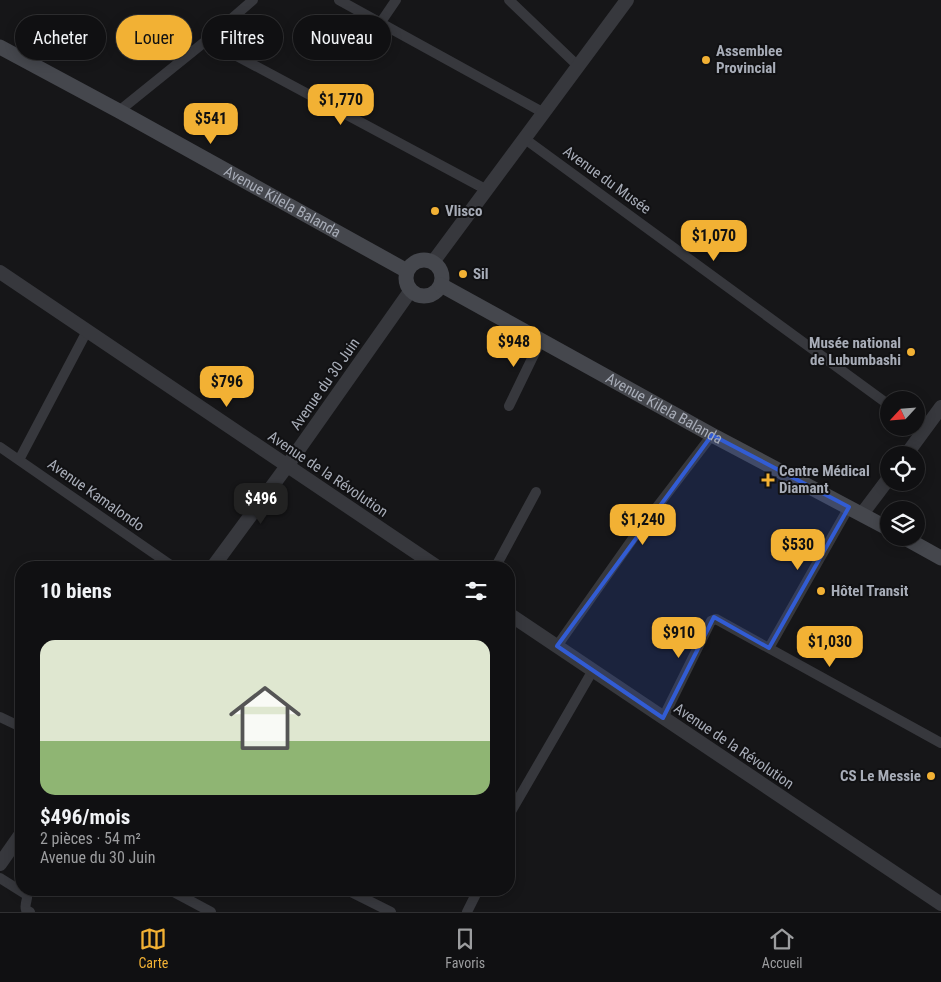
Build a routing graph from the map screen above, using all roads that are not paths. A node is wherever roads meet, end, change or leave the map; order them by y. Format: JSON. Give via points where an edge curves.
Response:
{"nodes":[{"id":1,"x":253,"y":0,"type":"edge"},
{"id":2,"x":339,"y":0,"type":"edge"},
{"id":3,"x":396,"y":0,"type":"edge"},
{"id":4,"x":510,"y":0,"type":"edge"},
{"id":5,"x":627,"y":0,"type":"edge"},
{"id":6,"x":236,"y":15,"type":"edge"},
{"id":7,"x":368,"y":15,"type":"edge"},
{"id":8,"x":386,"y":15,"type":"edge"},
{"id":9,"x":391,"y":28,"type":"edge"},
{"id":10,"x":202,"y":44,"type":"edge"},
{"id":11,"x":0,"y":46,"type":"edge"},
{"id":12,"x":244,"y":60,"type":"edge"},
{"id":13,"x":578,"y":66,"type":"junction"},
{"id":14,"x":119,"y":111,"type":"junction"},
{"id":15,"x":544,"y":113,"type":"junction"},
{"id":16,"x":525,"y":139,"type":"junction"},
{"id":17,"x":487,"y":190,"type":"junction"},
{"id":18,"x":433,"y":262,"type":"junction"},
{"id":19,"x":407,"y":271,"type":"junction"},
{"id":20,"x":0,"y":272,"type":"edge"},
{"id":21,"x":441,"y":285,"type":"junction"},
{"id":22,"x":410,"y":290,"type":"junction"},
{"id":23,"x":87,"y":331,"type":"junction"},
{"id":24,"x":541,"y":340,"type":"junction"},
{"id":25,"x":880,"y":398,"type":"edge"},
{"id":26,"x":510,"y":406,"type":"dead end"},
{"id":27,"x":941,"y":408,"type":"edge"},
{"id":28,"x":925,"y":423,"type":"edge"},
{"id":29,"x":712,"y":435,"type":"junction"},
{"id":30,"x":0,"y":447,"type":"edge"},
{"id":31,"x":19,"y":460,"type":"junction"},
{"id":32,"x":287,"y":466,"type":"junction"},
{"id":33,"x":880,"y":486,"type":"edge"},
{"id":34,"x":536,"y":492,"type":"dead end"},
{"id":35,"x":855,"y":510,"type":"junction"},
{"id":36,"x":880,"y":524,"type":"edge"},
{"id":37,"x":919,"y":546,"type":"edge"},
{"id":38,"x":941,"y":558,"type":"edge"},
{"id":39,"x":165,"y":561,"type":"edge"},
{"id":40,"x":217,"y":561,"type":"edge"},
{"id":41,"x":429,"y":561,"type":"edge"},
{"id":42,"x":499,"y":561,"type":"edge"},
{"id":43,"x":515,"y":618,"type":"edge"},
{"id":44,"x":557,"y":646,"type":"junction"},
{"id":45,"x":769,"y":648,"type":"junction"},
{"id":46,"x":593,"y":670,"type":"junction"},
{"id":47,"x":0,"y":717,"type":"edge"},
{"id":48,"x":663,"y":718,"type":"junction"},
{"id":49,"x":15,"y":725,"type":"edge"},
{"id":50,"x":941,"y":743,"type":"edge"},
{"id":51,"x":515,"y":805,"type":"edge"},
{"id":52,"x":15,"y":843,"type":"edge"},
{"id":53,"x":0,"y":864,"type":"edge"},
{"id":54,"x":0,"y":878,"type":"edge"},
{"id":55,"x":15,"y":887,"type":"edge"},
{"id":56,"x":27,"y":896,"type":"edge"},
{"id":57,"x":181,"y":896,"type":"edge"},
{"id":58,"x":359,"y":896,"type":"edge"},
{"id":59,"x":475,"y":896,"type":"edge"},
{"id":60,"x":941,"y":904,"type":"edge"},
{"id":61,"x":30,"y":912,"type":"edge"},
{"id":62,"x":212,"y":912,"type":"edge"},
{"id":63,"x":391,"y":912,"type":"edge"},
{"id":64,"x":467,"y":912,"type":"edge"}],
"edges":[{"from":1,"to":6,"type":"street"},
{"from":2,"to":7,"type":"street"},
{"from":3,"to":8,"type":"street"},
{"from":4,"to":13,"type":"street"},
{"from":5,"to":13,"type":"street"},
{"from":9,"to":15,"type":"street"},
{"from":10,"to":14,"type":"street"},
{"from":11,"to":14,"type":"main road","name":"Avenue Kilela Balanda"},
{"from":12,"to":17,"type":"street"},
{"from":13,"to":15,"type":"street"},
{"from":14,"to":19,"type":"main road","name":"Avenue Kilela Balanda"},
{"from":15,"to":16,"type":"street"},
{"from":16,"to":17,"type":"street"},
{"from":16,"to":25,"type":"street","name":"Avenue du Musée"},
{"from":17,"to":18,"type":"street"},
{"from":18,"to":19,"type":"main road","via":[[418,260]]},
{"from":18,"to":21,"type":"main road","via":[[442,275]]},
{"from":19,"to":22,"type":"main road","via":[[406,281]]},
{"from":20,"to":23,"type":"street","name":"Avenue de la Révolution"},
{"from":21,"to":22,"type":"main road","via":[[430,295],[419,296]]},
{"from":21,"to":24,"type":"main road","name":"Avenue Kilela Balanda"},
{"from":22,"to":32,"type":"street","name":"Avenue du 30 Juin"},
{"from":23,"to":31,"type":"street"},
{"from":23,"to":32,"type":"street","name":"Avenue de la Révolution"},
{"from":24,"to":26,"type":"street"},
{"from":24,"to":29,"type":"main road","name":"Avenue Kilela Balanda"},
{"from":27,"to":28,"type":"street"},
{"from":29,"to":35,"type":"main road","name":"Avenue Kilela Balanda"},
{"from":29,"to":44,"type":"street","via":[[634,536]]},
{"from":30,"to":31,"type":"street","name":"Avenue Kamalondo"},
{"from":31,"to":39,"type":"street","name":"Avenue Kamalondo"},
{"from":32,"to":40,"type":"street","name":"Avenue du 30 Juin"},
{"from":32,"to":41,"type":"street","name":"Avenue de la Révolution"},
{"from":33,"to":35,"type":"street"},
{"from":34,"to":42,"type":"street"},
{"from":35,"to":36,"type":"main road","name":"Avenue Kilela Balanda"},
{"from":35,"to":45,"type":"street"},
{"from":37,"to":38,"type":"main road"},
{"from":43,"to":44,"type":"street","name":"Avenue de la Révolution"},
{"from":44,"to":46,"type":"street","name":"Avenue de la Révolution"},
{"from":45,"to":48,"type":"street","via":[[713,620]]},
{"from":45,"to":50,"type":"street"},
{"from":46,"to":48,"type":"street","name":"Avenue de la Révolution"},
{"from":46,"to":51,"type":"street"},
{"from":47,"to":49,"type":"street"},
{"from":48,"to":60,"type":"street","name":"Avenue de la Révolution"},
{"from":52,"to":53,"type":"street"},
{"from":54,"to":55,"type":"street"},
{"from":56,"to":61,"type":"street","via":[[25,906]]},
{"from":57,"to":62,"type":"street"},
{"from":58,"to":63,"type":"street"},
{"from":59,"to":64,"type":"street"}]}
